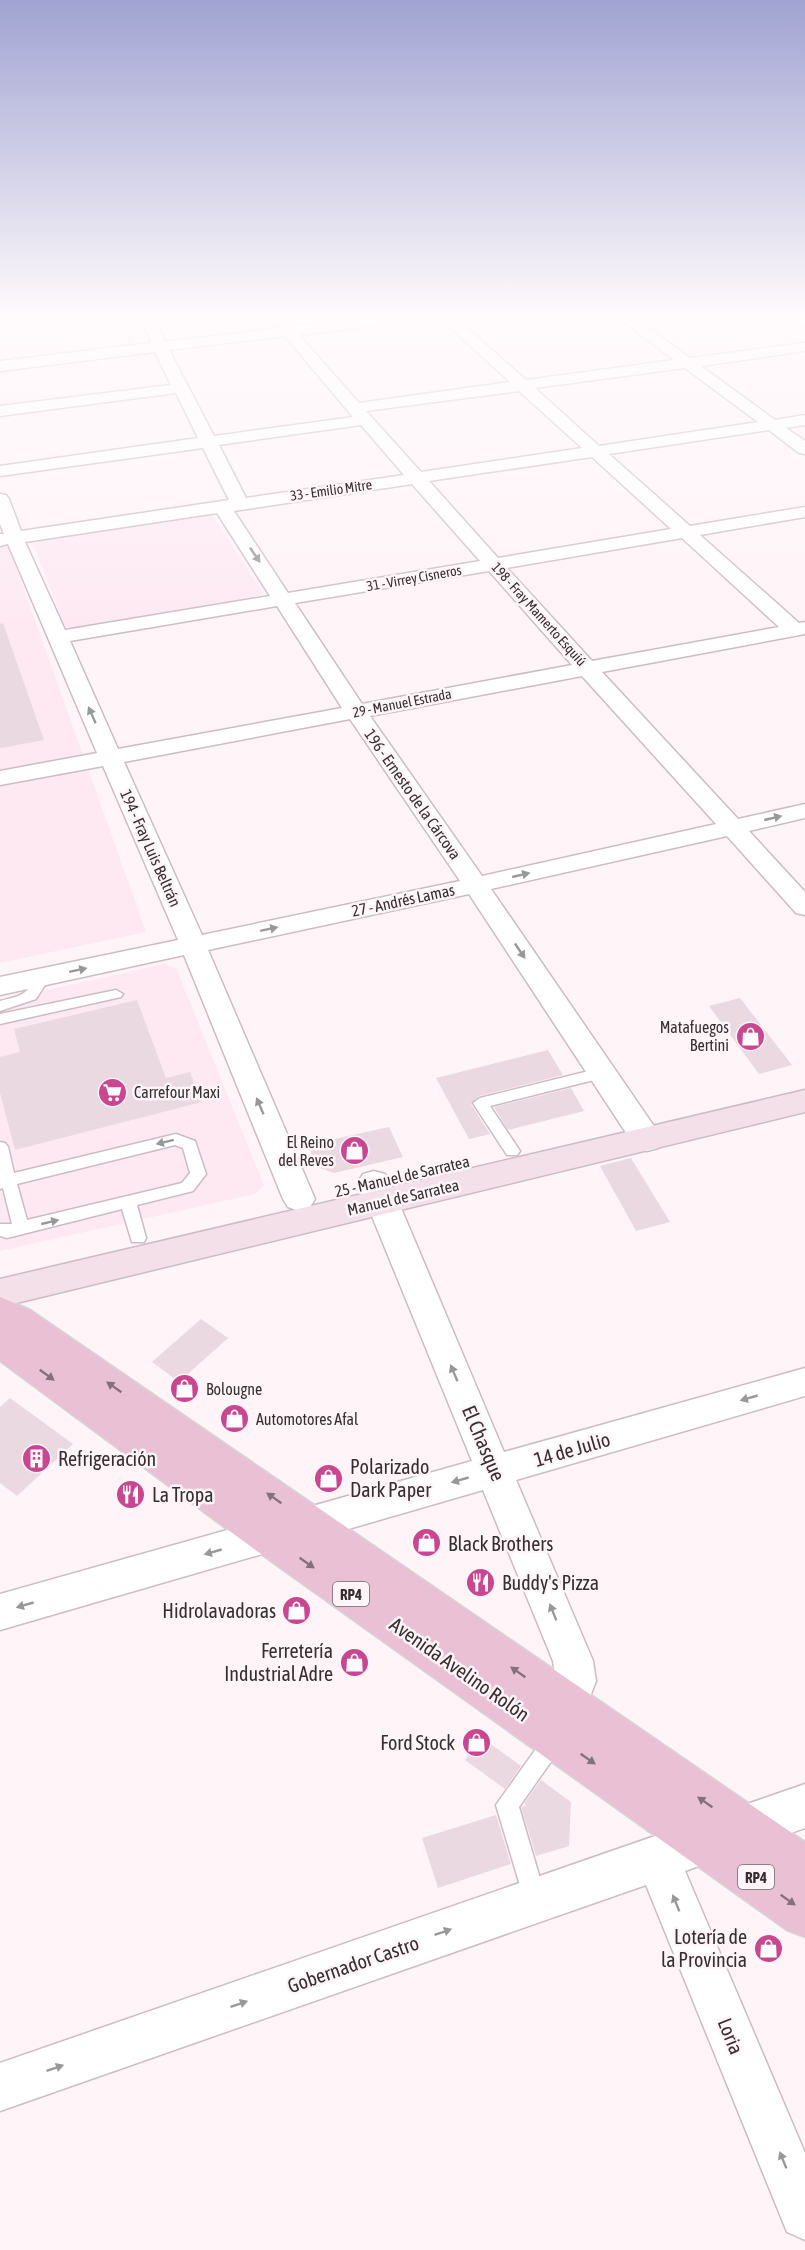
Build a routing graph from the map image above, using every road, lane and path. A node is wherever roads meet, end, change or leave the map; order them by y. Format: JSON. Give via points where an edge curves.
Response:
{"nodes":[{"id":1,"x":198,"y":420,"type":"edge"},
{"id":2,"x":328,"y":420,"type":"edge"},
{"id":3,"x":366,"y":420,"type":"edge"},
{"id":4,"x":560,"y":420,"type":"edge"},
{"id":5,"x":766,"y":420,"type":"edge"},
{"id":6,"x":805,"y":420,"type":"edge"},
{"id":7,"x":773,"y":425,"type":"junction"},
{"id":8,"x":209,"y":442,"type":"junction"},
{"id":9,"x":805,"y":449,"type":"edge"},
{"id":10,"x":597,"y":452,"type":"junction"},
{"id":11,"x":0,"y":471,"type":"edge"},
{"id":12,"x":417,"y":478,"type":"junction"},
{"id":13,"x":0,"y":499,"type":"edge"},
{"id":14,"x":231,"y":505,"type":"junction"},
{"id":15,"x":805,"y":512,"type":"edge"},
{"id":16,"x":685,"y":531,"type":"junction"},
{"id":17,"x":7,"y":538,"type":"edge"},
{"id":18,"x":494,"y":564,"type":"junction"},
{"id":19,"x":285,"y":601,"type":"junction"},
{"id":20,"x":800,"y":629,"type":"edge"},
{"id":21,"x":58,"y":637,"type":"junction"},
{"id":22,"x":586,"y":668,"type":"junction"},
{"id":23,"x":356,"y":712,"type":"junction"},
{"id":24,"x":111,"y":758,"type":"junction"},
{"id":25,"x":0,"y":778,"type":"edge"},
{"id":26,"x":805,"y":811,"type":"edge"},
{"id":27,"x":733,"y":827,"type":"junction"},
{"id":28,"x":476,"y":885,"type":"junction"},
{"id":29,"x":805,"y":907,"type":"edge"},
{"id":30,"x":193,"y":945,"type":"junction"},
{"id":31,"x":38,"y":978,"type":"junction"},
{"id":32,"x":0,"y":986,"type":"edge"},
{"id":33,"x":116,"y":994,"type":"dead end"},
{"id":34,"x":0,"y":1006,"type":"edge"},
{"id":35,"x":0,"y":1019,"type":"edge"},
{"id":36,"x":601,"y":1073,"type":"junction"},
{"id":37,"x":805,"y":1082,"type":"edge"},
{"id":38,"x":805,"y":1101,"type":"edge"},
{"id":39,"x":641,"y":1131,"type":"junction"},
{"id":40,"x":0,"y":1147,"type":"edge"},
{"id":41,"x":512,"y":1151,"type":"junction"},
{"id":42,"x":5,"y":1181,"type":"edge"},
{"id":43,"x":378,"y":1192,"type":"junction"},
{"id":44,"x":299,"y":1199,"type":"junction"},
{"id":45,"x":128,"y":1203,"type":"junction"},
{"id":46,"x":21,"y":1228,"type":"junction"},
{"id":47,"x":0,"y":1230,"type":"edge"},
{"id":48,"x":138,"y":1238,"type":"junction"},
{"id":49,"x":0,"y":1272,"type":"edge"},
{"id":50,"x":0,"y":1293,"type":"edge"},
{"id":51,"x":0,"y":1312,"type":"edge"},
{"id":52,"x":0,"y":1340,"type":"edge"},
{"id":53,"x":805,"y":1382,"type":"edge"},
{"id":54,"x":495,"y":1470,"type":"junction"},
{"id":55,"x":311,"y":1524,"type":"junction"},
{"id":56,"x":269,"y":1536,"type":"junction"},
{"id":57,"x":0,"y":1612,"type":"edge"},
{"id":58,"x":561,"y":1721,"type":"junction"},
{"id":59,"x":805,"y":1806,"type":"edge"},
{"id":60,"x":724,"y":1835,"type":"junction"},
{"id":61,"x":657,"y":1857,"type":"junction"},
{"id":62,"x":805,"y":1871,"type":"edge"},
{"id":63,"x":536,"y":1900,"type":"junction"},
{"id":64,"x":805,"y":1912,"type":"edge"},
{"id":65,"x":0,"y":2088,"type":"edge"},
{"id":66,"x":805,"y":2214,"type":"edge"}],
"edges":[{"from":1,"to":8,"type":"street","name":"196 - Ernesto de la Cárcova"},
{"from":2,"to":8,"type":"street"},
{"from":3,"to":12,"type":"street","name":"198 - Fray Mamerto Esquiú"},
{"from":4,"to":10,"type":"street"},
{"from":5,"to":7,"type":"street"},
{"from":6,"to":7,"type":"street","name":"33 - Emilio Mitre"},
{"from":7,"to":9,"type":"street"},
{"from":7,"to":10,"type":"street","name":"33 - Emilio Mitre"},
{"from":8,"to":11,"type":"street"},
{"from":8,"to":14,"type":"street","name":"196 - Ernesto de la Cárcova"},
{"from":10,"to":12,"type":"street","name":"33 - Emilio Mitre"},
{"from":10,"to":16,"type":"street"},
{"from":12,"to":14,"type":"street","name":"33 - Emilio Mitre"},
{"from":12,"to":18,"type":"street","name":"198 - Fray Mamerto Esquiú"},
{"from":13,"to":17,"type":"street","name":"194 - Fray Luis Beltrán"},
{"from":14,"to":17,"type":"street","name":"33 - Emilio Mitre"},
{"from":14,"to":19,"type":"street","name":"196 - Ernesto de la Cárcova","one_way":true},
{"from":15,"to":16,"type":"street","name":"31 - Virrey Cisneros"},
{"from":16,"to":18,"type":"street","name":"31 - Virrey Cisneros"},
{"from":16,"to":20,"type":"street"},
{"from":17,"to":21,"type":"street","name":"194 - Fray Luis Beltrán"},
{"from":18,"to":19,"type":"street","name":"31 - Virrey Cisneros"},
{"from":18,"to":22,"type":"street","name":"198 - Fray Mamerto Esquiú"},
{"from":19,"to":21,"type":"street","name":"31 - Virrey Cisneros"},
{"from":19,"to":23,"type":"street","name":"196 - Ernesto de la Cárcova"},
{"from":20,"to":22,"type":"street","name":"29 - Manuel Estrada"},
{"from":24,"to":21,"type":"street","name":"194 - Fray Luis Beltrán","one_way":true},
{"from":22,"to":23,"type":"street","name":"29 - Manuel Estrada"},
{"from":22,"to":27,"type":"street","name":"198 - Fray Mamerto Esquiú"},
{"from":23,"to":24,"type":"street","name":"29 - Manuel Estrada"},
{"from":23,"to":28,"type":"street","name":"196 - Ernesto de la Cárcova"},
{"from":24,"to":25,"type":"street","name":"29 - Manuel Estrada"},
{"from":24,"to":30,"type":"street","name":"194 - Fray Luis Beltrán"},
{"from":27,"to":26,"type":"street","name":"27 - Andrés Lamas","one_way":true},
{"from":28,"to":27,"type":"street","name":"27 - Andrés Lamas","one_way":true},
{"from":27,"to":29,"type":"street","name":"198 - Fray Mamerto Esquiú"},
{"from":30,"to":28,"type":"street","name":"27 - Andrés Lamas","one_way":true},
{"from":28,"to":36,"type":"street","name":"196 - Ernesto de la Cárcova","one_way":true},
{"from":31,"to":30,"type":"street","name":"27 - Andrés Lamas","one_way":true},
{"from":44,"to":30,"type":"street","name":"194 - Fray Luis Beltrán","one_way":true},
{"from":31,"to":32,"type":"street","name":"27 - Andrés Lamas"},
{"from":31,"to":34,"type":"lane","via":[[31,996]]},
{"from":33,"to":35,"type":"lane"},
{"from":36,"to":39,"type":"street","name":"196 - Ernesto de la Cárcova"},
{"from":36,"to":41,"type":"lane","via":[[480,1103]]},
{"from":37,"to":39,"type":"main road","name":"25 - Manuel de Sarratea"},
{"from":38,"to":39,"type":"main road","name":"Manuel de Sarratea"},
{"from":39,"to":41,"type":"main road","name":"25 - Manuel de Sarratea"},
{"from":39,"to":43,"type":"main road","name":"Manuel de Sarratea"},
{"from":40,"to":42,"type":"lane"},
{"from":41,"to":43,"type":"main road","name":"25 - Manuel de Sarratea"},
{"from":45,"to":42,"type":"lane","one_way":true,"via":[[194,1182],[198,1174],[189,1145],[176,1139]]},
{"from":42,"to":46,"type":"lane"},
{"from":43,"to":44,"type":"main road","name":"25 - Manuel de Sarratea"},
{"from":43,"to":50,"type":"main road","name":"Manuel de Sarratea"},
{"from":54,"to":43,"type":"street","name":"El Chasque","one_way":true},
{"from":44,"to":48,"type":"main road","name":"25 - Manuel de Sarratea"},
{"from":46,"to":45,"type":"lane","one_way":true},
{"from":45,"to":48,"type":"lane"},
{"from":46,"to":47,"type":"lane"},
{"from":48,"to":49,"type":"main road","name":"25 - Manuel de Sarratea"},
{"from":55,"to":51,"type":"main road","name":"Avenida Avelino Rolón","number":"RP4","one_way":true},
{"from":52,"to":56,"type":"main road","name":"Avenida Avelino Rolón","number":"RP4","one_way":true},
{"from":53,"to":54,"type":"street","name":"14 de Julio","one_way":true},
{"from":54,"to":55,"type":"street","name":"14 de Julio","one_way":true},
{"from":58,"to":54,"type":"street","name":"El Chasque","one_way":true,"via":[[576,1681],[573,1661]]},
{"from":55,"to":56,"type":"street","name":"14 de Julio"},
{"from":58,"to":55,"type":"main road","name":"Avenida Avelino Rolón","number":"RP4","one_way":true},
{"from":56,"to":57,"type":"street","name":"14 de Julio","one_way":true},
{"from":56,"to":58,"type":"main road","name":"Avenida Avelino Rolón","number":"RP4","one_way":true},
{"from":58,"to":60,"type":"main road","name":"Avenida Avelino Rolón","number":"RP4"},
{"from":58,"to":63,"type":"lane","via":[[507,1805]]},
{"from":59,"to":60,"type":"street","name":"Gobernador Castro"},
{"from":60,"to":61,"type":"street","name":"Gobernador Castro"},
{"from":60,"to":62,"type":"main road","name":"Avenida Avelino Rolón","number":"RP4"},
{"from":60,"to":64,"type":"main road","name":"Avenida Avelino Rolón","number":"RP4","one_way":true},
{"from":61,"to":63,"type":"street","name":"Gobernador Castro"},
{"from":66,"to":61,"type":"street","name":"Loria","one_way":true},
{"from":65,"to":63,"type":"street","name":"Gobernador Castro","one_way":true}]}
